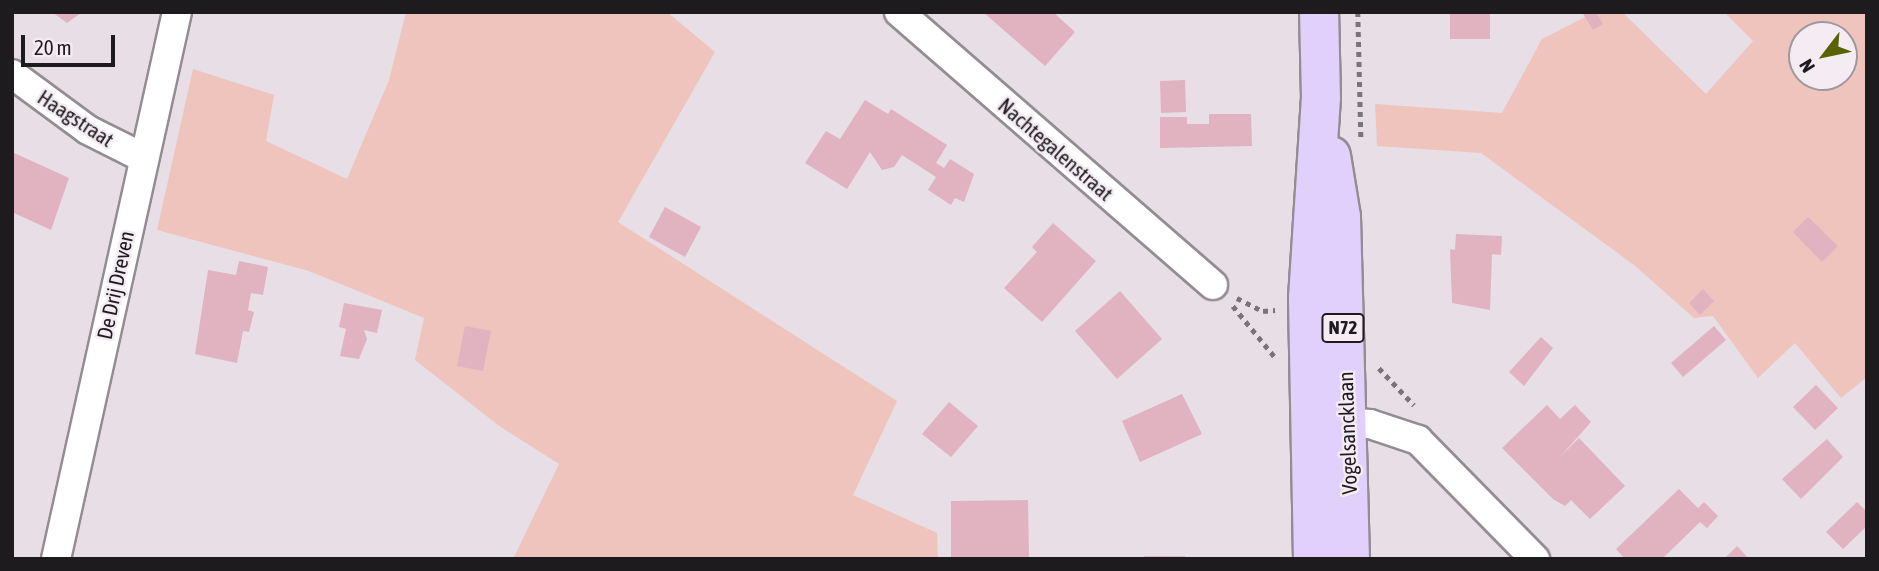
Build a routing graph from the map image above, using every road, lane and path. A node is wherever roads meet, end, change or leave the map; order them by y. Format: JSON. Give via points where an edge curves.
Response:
{"nodes":[{"id":1,"x":177,"y":12,"type":"edge"},
{"id":2,"x":900,"y":12,"type":"edge"},
{"id":3,"x":1319,"y":12,"type":"edge"},
{"id":4,"x":12,"y":75,"type":"edge"},
{"id":5,"x":142,"y":158,"type":"junction"},
{"id":6,"x":1213,"y":285,"type":"junction"},
{"id":7,"x":1285,"y":303,"type":"dead end"},
{"id":8,"x":1278,"y":364,"type":"dead end"},
{"id":9,"x":1328,"y":421,"type":"junction"},
{"id":10,"x":56,"y":559,"type":"edge"},
{"id":11,"x":1313,"y":559,"type":"edge"},
{"id":12,"x":1350,"y":559,"type":"edge"},
{"id":13,"x":1535,"y":559,"type":"edge"}],
"edges":[{"from":1,"to":5,"type":"street","name":"De Drij Dreven"},
{"from":2,"to":6,"type":"street","name":"Nachtegalenstraat"},
{"from":3,"to":9,"type":"main road","name":"Vogelsancklaan","number":"N72","via":[[1321,98],[1309,251]]},
{"from":4,"to":5,"type":"street","name":"Haagstraat","via":[[88,130]]},
{"from":5,"to":10,"type":"street","name":"De Drij Dreven"},
{"from":6,"to":7,"type":"path","via":[[1264,311],[1281,310]]},
{"from":6,"to":8,"type":"path","via":[[1252,326]]},
{"from":9,"to":11,"type":"main road","name":"Vogelsancklaan","number":"N72"},
{"from":9,"to":12,"type":"main road","name":"Vogelsancklaan","number":"N72"},
{"from":9,"to":13,"type":"street","via":[[1370,424],[1418,440]]}]}
